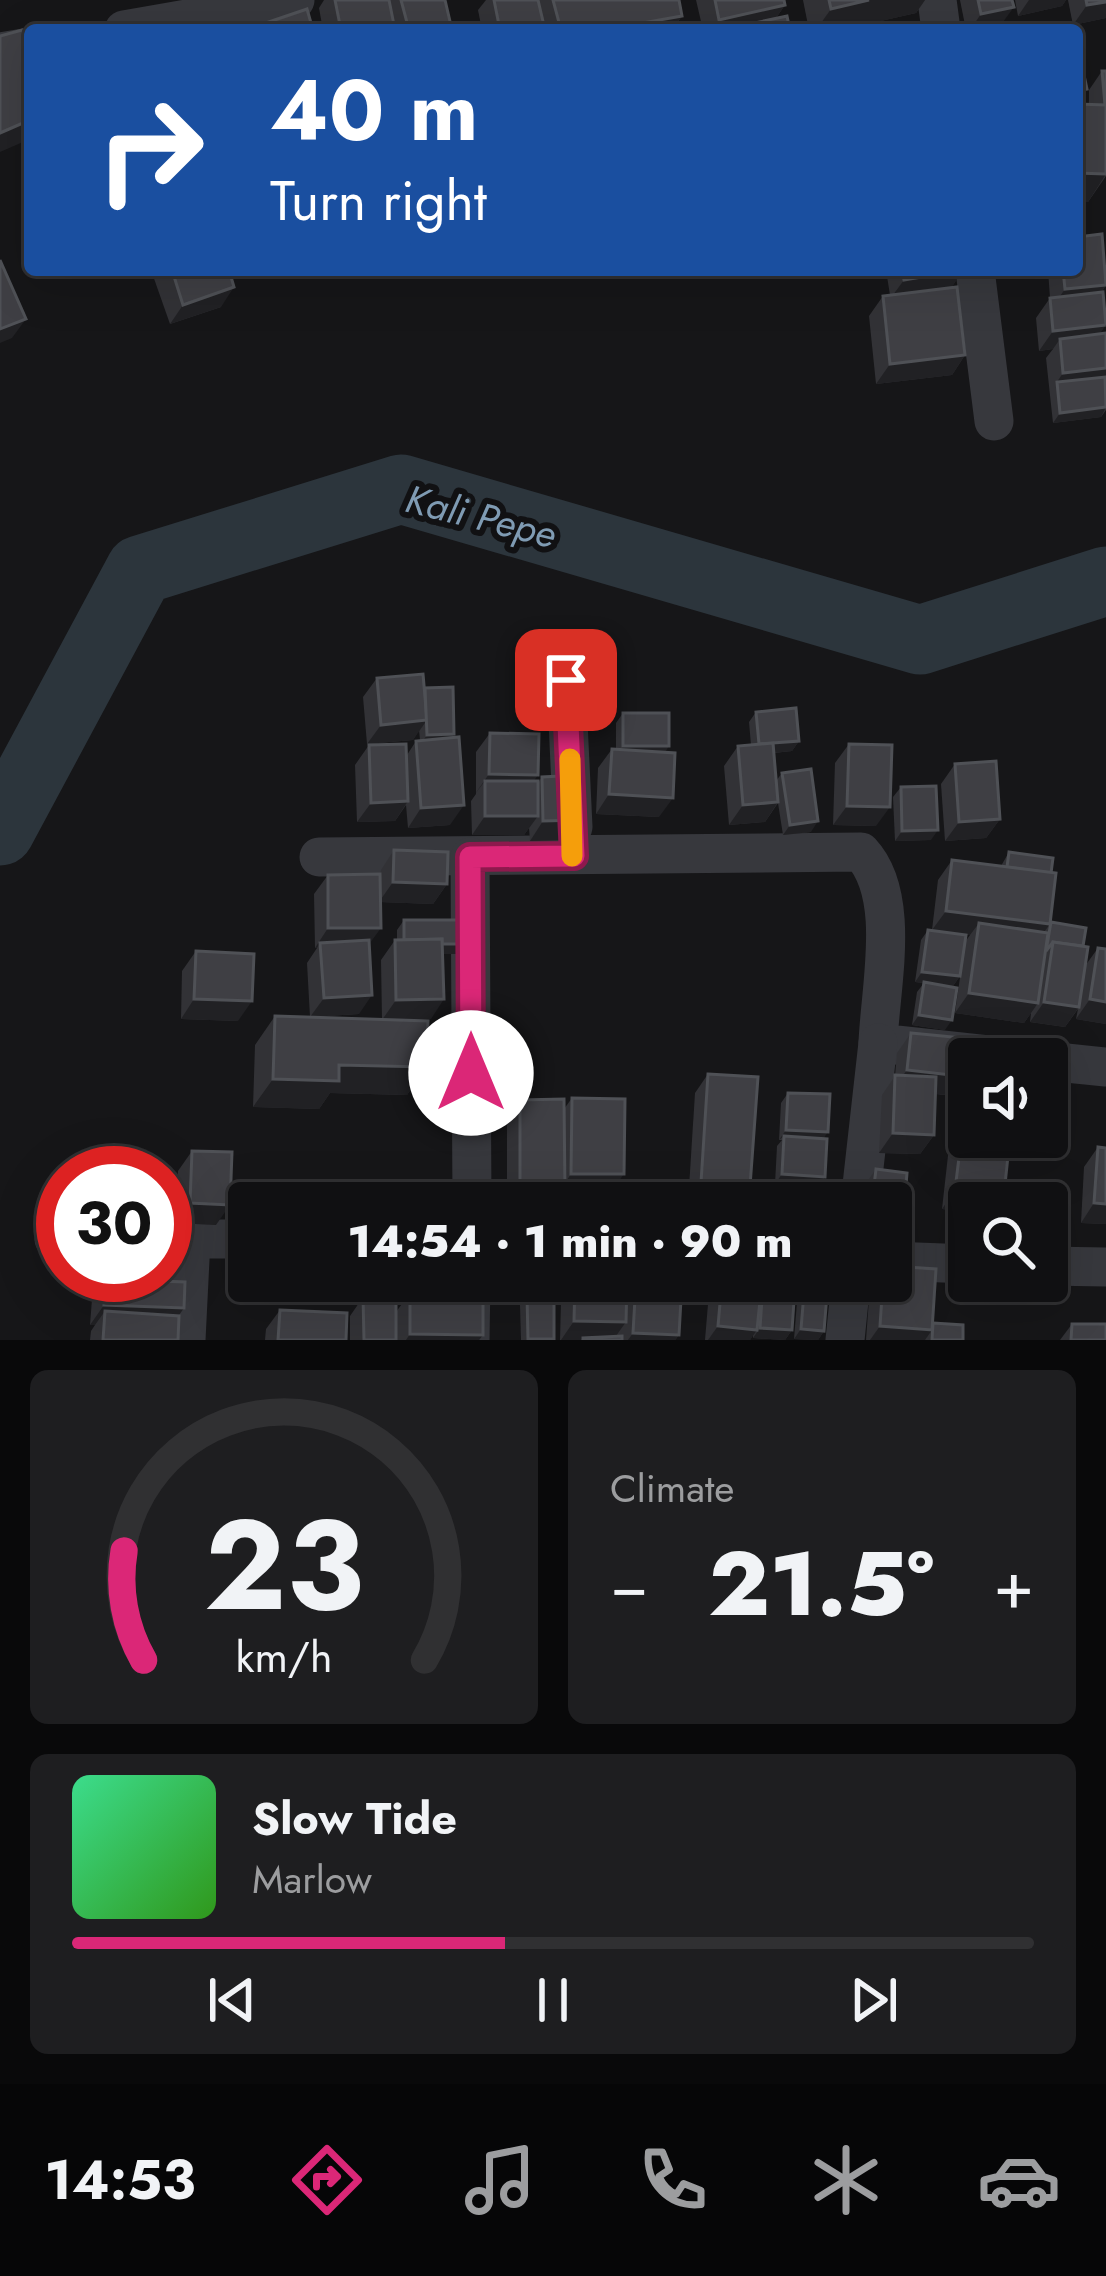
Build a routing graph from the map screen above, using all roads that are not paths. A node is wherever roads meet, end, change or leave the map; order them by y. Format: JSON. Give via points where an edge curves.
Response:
{"nodes":[{"id":1,"x":295,"y":0,"type":"edge"},
{"id":2,"x":158,"y":24,"type":"edge"},
{"id":3,"x":12,"y":50,"type":"edge"},
{"id":4,"x":22,"y":94,"type":"edge"},
{"id":5,"x":976,"y":276,"type":"edge"},
{"id":6,"x":994,"y":421,"type":"dead end"},
{"id":7,"x":566,"y":680,"type":"dead end"},
{"id":8,"x":452,"y":817,"type":"edge"},
{"id":9,"x":574,"y":856,"type":"junction"},
{"id":10,"x":319,"y":857,"type":"dead end"},
{"id":11,"x":461,"y":857,"type":"junction"},
{"id":12,"x":878,"y":1043,"type":"junction"},
{"id":13,"x":948,"y":1051,"type":"edge"},
{"id":14,"x":1068,"y":1063,"type":"edge"},
{"id":15,"x":1106,"y":1067,"type":"edge"},
{"id":16,"x":471,"y":1182,"type":"edge"},
{"id":17,"x":862,"y":1182,"type":"edge"},
{"id":18,"x":192,"y":1239,"type":"edge"},
{"id":19,"x":228,"y":1239,"type":"edge"},
{"id":20,"x":912,"y":1263,"type":"edge"},
{"id":21,"x":948,"y":1263,"type":"edge"},
{"id":22,"x":1068,"y":1266,"type":"edge"},
{"id":23,"x":1106,"y":1267,"type":"edge"},
{"id":24,"x":184,"y":1302,"type":"edge"},
{"id":25,"x":471,"y":1302,"type":"edge"},
{"id":26,"x":849,"y":1302,"type":"edge"},
{"id":27,"x":187,"y":1340,"type":"edge"},
{"id":28,"x":470,"y":1340,"type":"edge"},
{"id":29,"x":845,"y":1340,"type":"edge"}],
"edges":[{"from":1,"to":2,"type":"street"},
{"from":3,"to":4,"type":"street"},
{"from":5,"to":6,"type":"street"},
{"from":7,"to":9,"type":"street"},
{"from":8,"to":11,"type":"street"},
{"from":9,"to":11,"type":"street"},
{"from":9,"to":12,"type":"street","via":[[861,852],[878,870],[884,896]]},
{"from":10,"to":11,"type":"street"},
{"from":11,"to":16,"type":"street"},
{"from":12,"to":13,"type":"street"},
{"from":12,"to":17,"type":"street"},
{"from":14,"to":15,"type":"street"},
{"from":18,"to":19,"type":"street"},
{"from":20,"to":21,"type":"street"},
{"from":22,"to":23,"type":"street"},
{"from":24,"to":27,"type":"street"},
{"from":25,"to":28,"type":"street"},
{"from":26,"to":29,"type":"street"}]}
